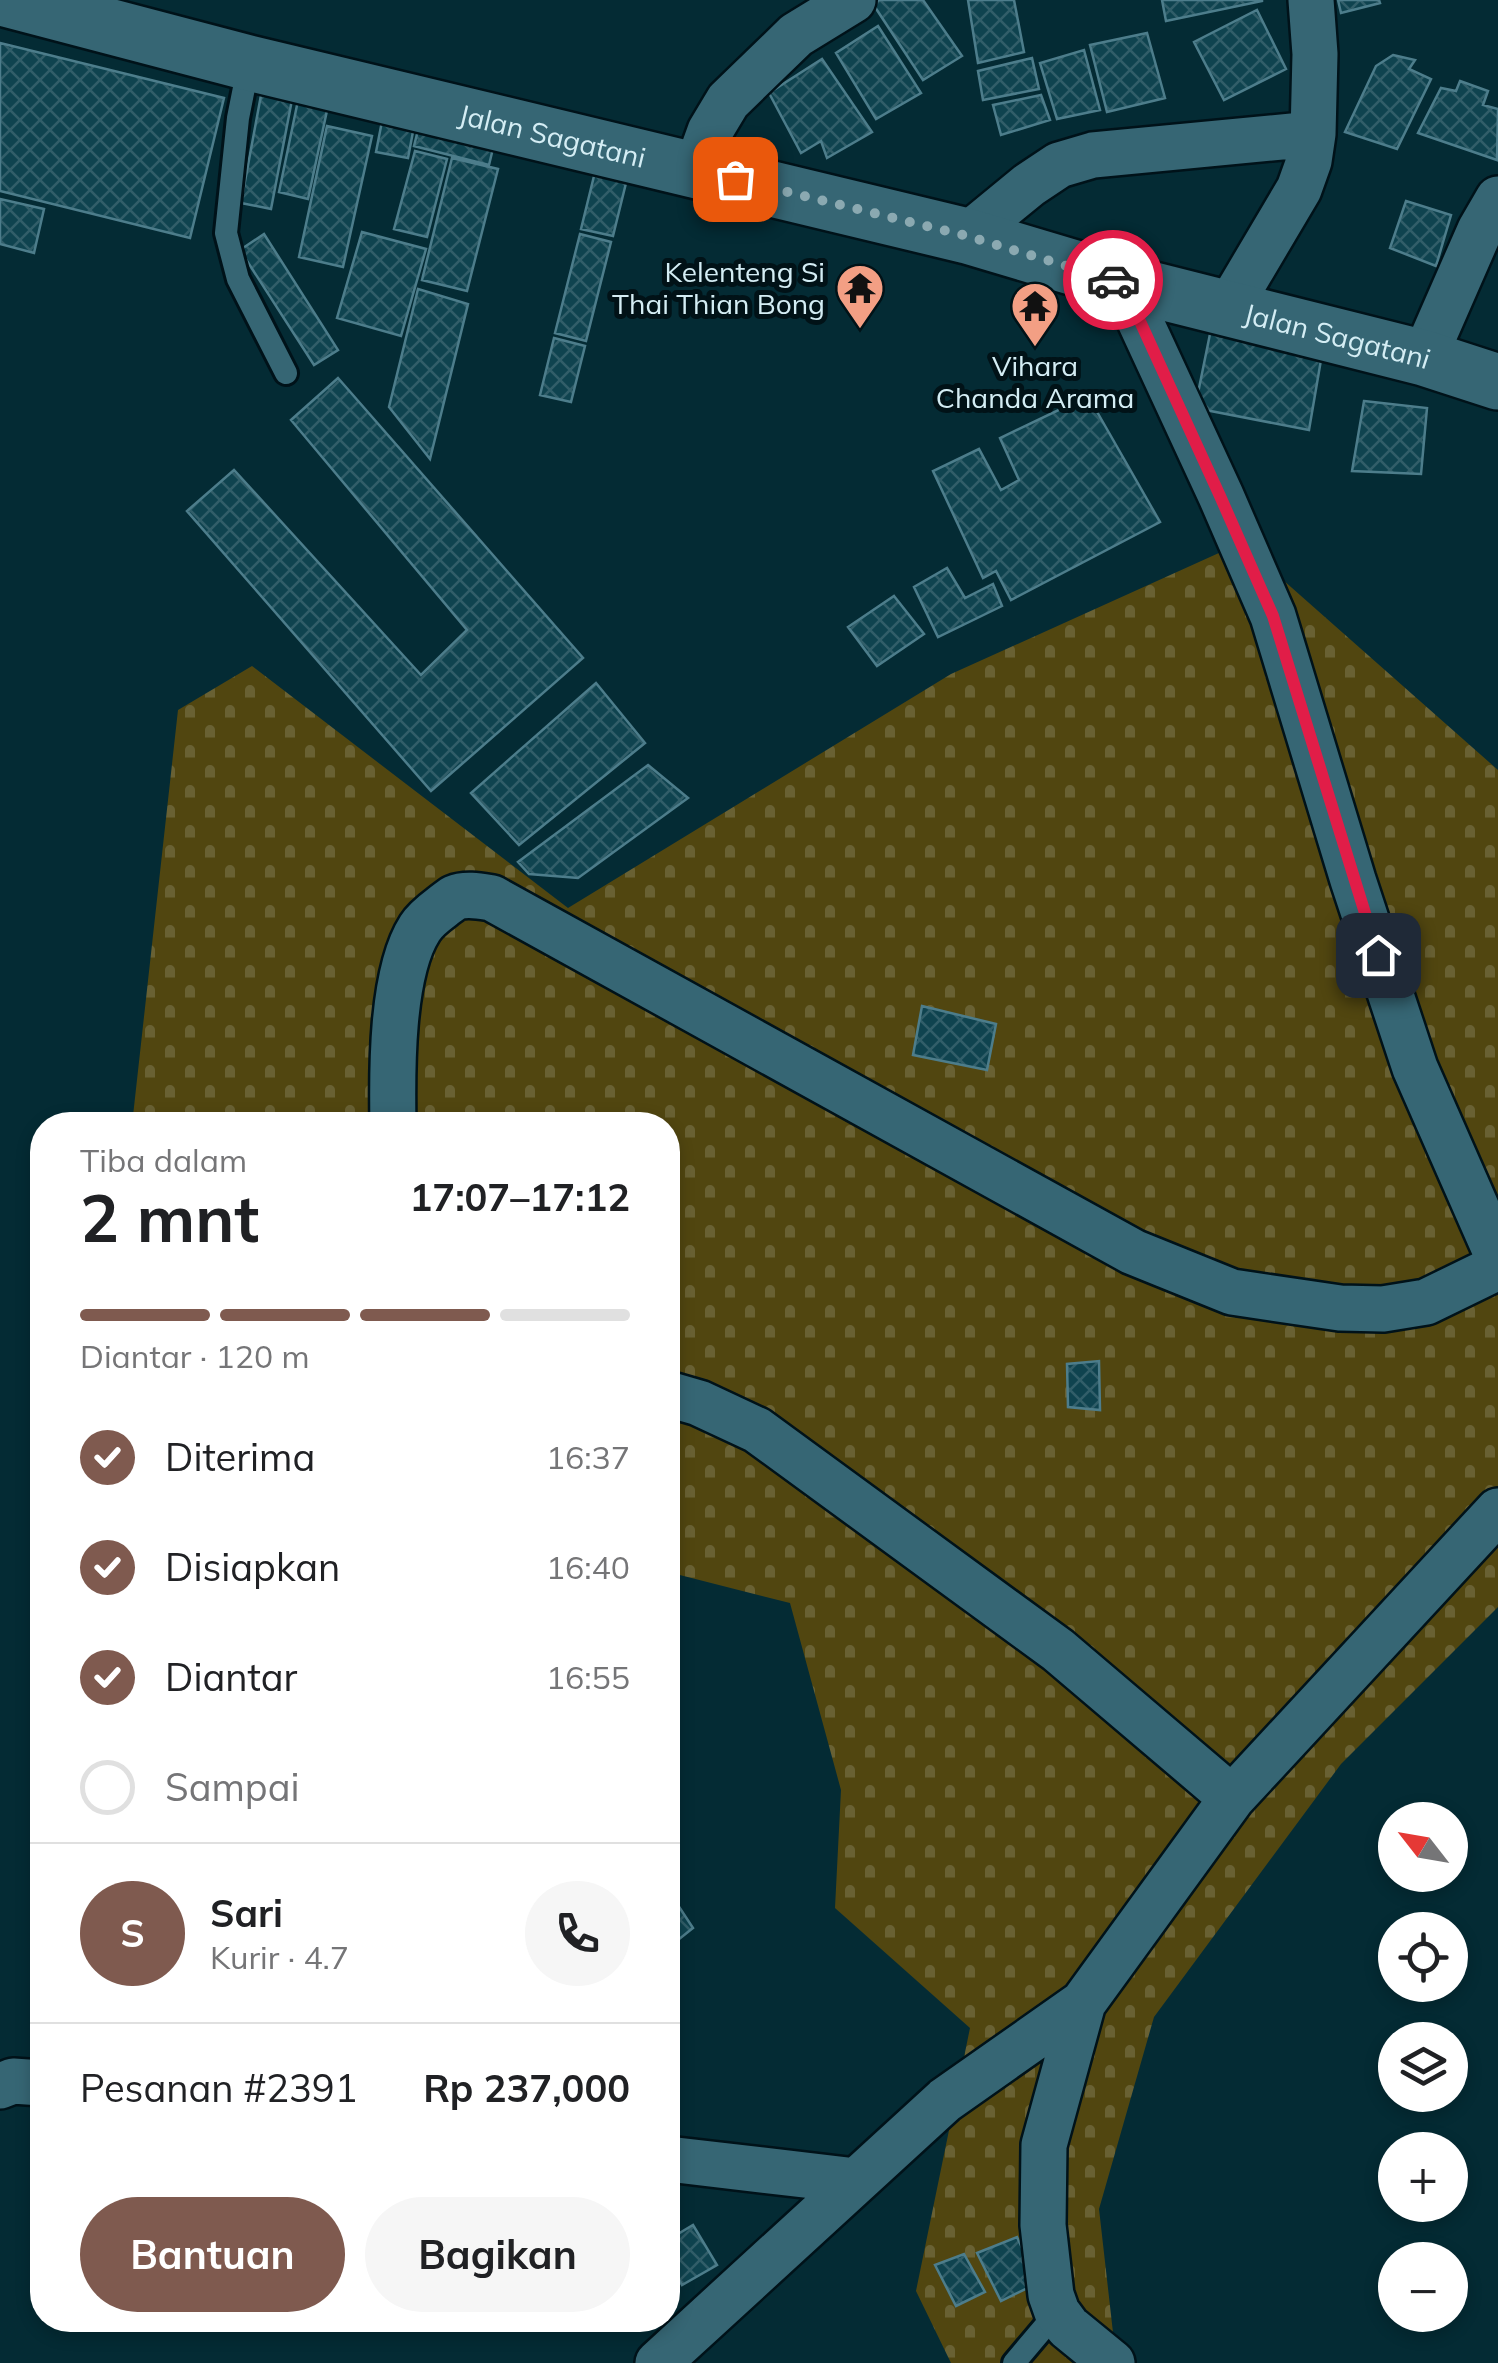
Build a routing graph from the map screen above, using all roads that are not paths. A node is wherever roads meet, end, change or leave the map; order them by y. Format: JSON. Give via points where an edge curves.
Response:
{"nodes":[{"id":1,"x":10,"y":0,"type":"edge"},
{"id":2,"x":853,"y":0,"type":"edge"},
{"id":3,"x":1311,"y":0,"type":"edge"},
{"id":4,"x":249,"y":62,"type":"junction"},
{"id":5,"x":1313,"y":134,"type":"junction"},
{"id":6,"x":696,"y":170,"type":"junction"},
{"id":7,"x":1498,"y":199,"type":"edge"},
{"id":8,"x":967,"y":236,"type":"junction"},
{"id":9,"x":1122,"y":282,"type":"junction"},
{"id":10,"x":1228,"y":309,"type":"junction"},
{"id":11,"x":1424,"y":358,"type":"junction"},
{"id":12,"x":286,"y":373,"type":"dead end"},
{"id":13,"x":1498,"y":382,"type":"edge"},
{"id":14,"x":393,"y":1112,"type":"edge"},
{"id":15,"x":1498,"y":1258,"type":"edge"},
{"id":16,"x":1498,"y":1267,"type":"edge"},
{"id":17,"x":680,"y":1397,"type":"edge"},
{"id":18,"x":1498,"y":1511,"type":"edge"},
{"id":19,"x":1232,"y":1798,"type":"junction"},
{"id":20,"x":1082,"y":2003,"type":"junction"},
{"id":21,"x":30,"y":2082,"type":"edge"},
{"id":22,"x":0,"y":2086,"type":"edge"},
{"id":23,"x":680,"y":2160,"type":"edge"},
{"id":24,"x":856,"y":2181,"type":"junction"},
{"id":25,"x":1057,"y":2312,"type":"junction"},
{"id":26,"x":658,"y":2363,"type":"edge"},
{"id":27,"x":1014,"y":2363,"type":"edge"},
{"id":28,"x":1112,"y":2363,"type":"edge"}],
"edges":[{"from":1,"to":4,"type":"street","name":"Jalan Sagatani"},
{"from":2,"to":6,"type":"street","via":[[796,34],[728,101]]},
{"from":3,"to":5,"type":"street"},
{"from":4,"to":6,"type":"street","name":"Jalan Sagatani"},
{"from":4,"to":12,"type":"lane","via":[[226,232],[238,279]]},
{"from":5,"to":8,"type":"street","via":[[1092,155],[1058,165]]},
{"from":5,"to":10,"type":"street","via":[[1299,188]]},
{"from":6,"to":8,"type":"street","name":"Jalan Sagatani"},
{"from":7,"to":11,"type":"street"},
{"from":8,"to":9,"type":"street","name":"Jalan Sagatani"},
{"from":9,"to":10,"type":"street","name":"Jalan Sagatani"},
{"from":9,"to":15,"type":"street","via":[[1273,616],[1415,1068]]},
{"from":10,"to":11,"type":"street","name":"Jalan Sagatani"},
{"from":11,"to":13,"type":"street","name":"Jalan Sagatani"},
{"from":14,"to":16,"type":"street","via":[[400,992],[411,946],[439,909],[474,895],[492,898],[1133,1252],[1232,1292],[1383,1309],[1426,1302]]},
{"from":17,"to":19,"type":"street","via":[[757,1430],[1058,1650]]},
{"from":18,"to":19,"type":"street"},
{"from":19,"to":20,"type":"street"},
{"from":20,"to":24,"type":"street","via":[[945,2100]]},
{"from":20,"to":25,"type":"street","via":[[1044,2145],[1043,2224]]},
{"from":21,"to":22,"type":"street"},
{"from":23,"to":24,"type":"street"},
{"from":24,"to":26,"type":"street"},
{"from":25,"to":27,"type":"lane"},
{"from":25,"to":28,"type":"street"}]}
